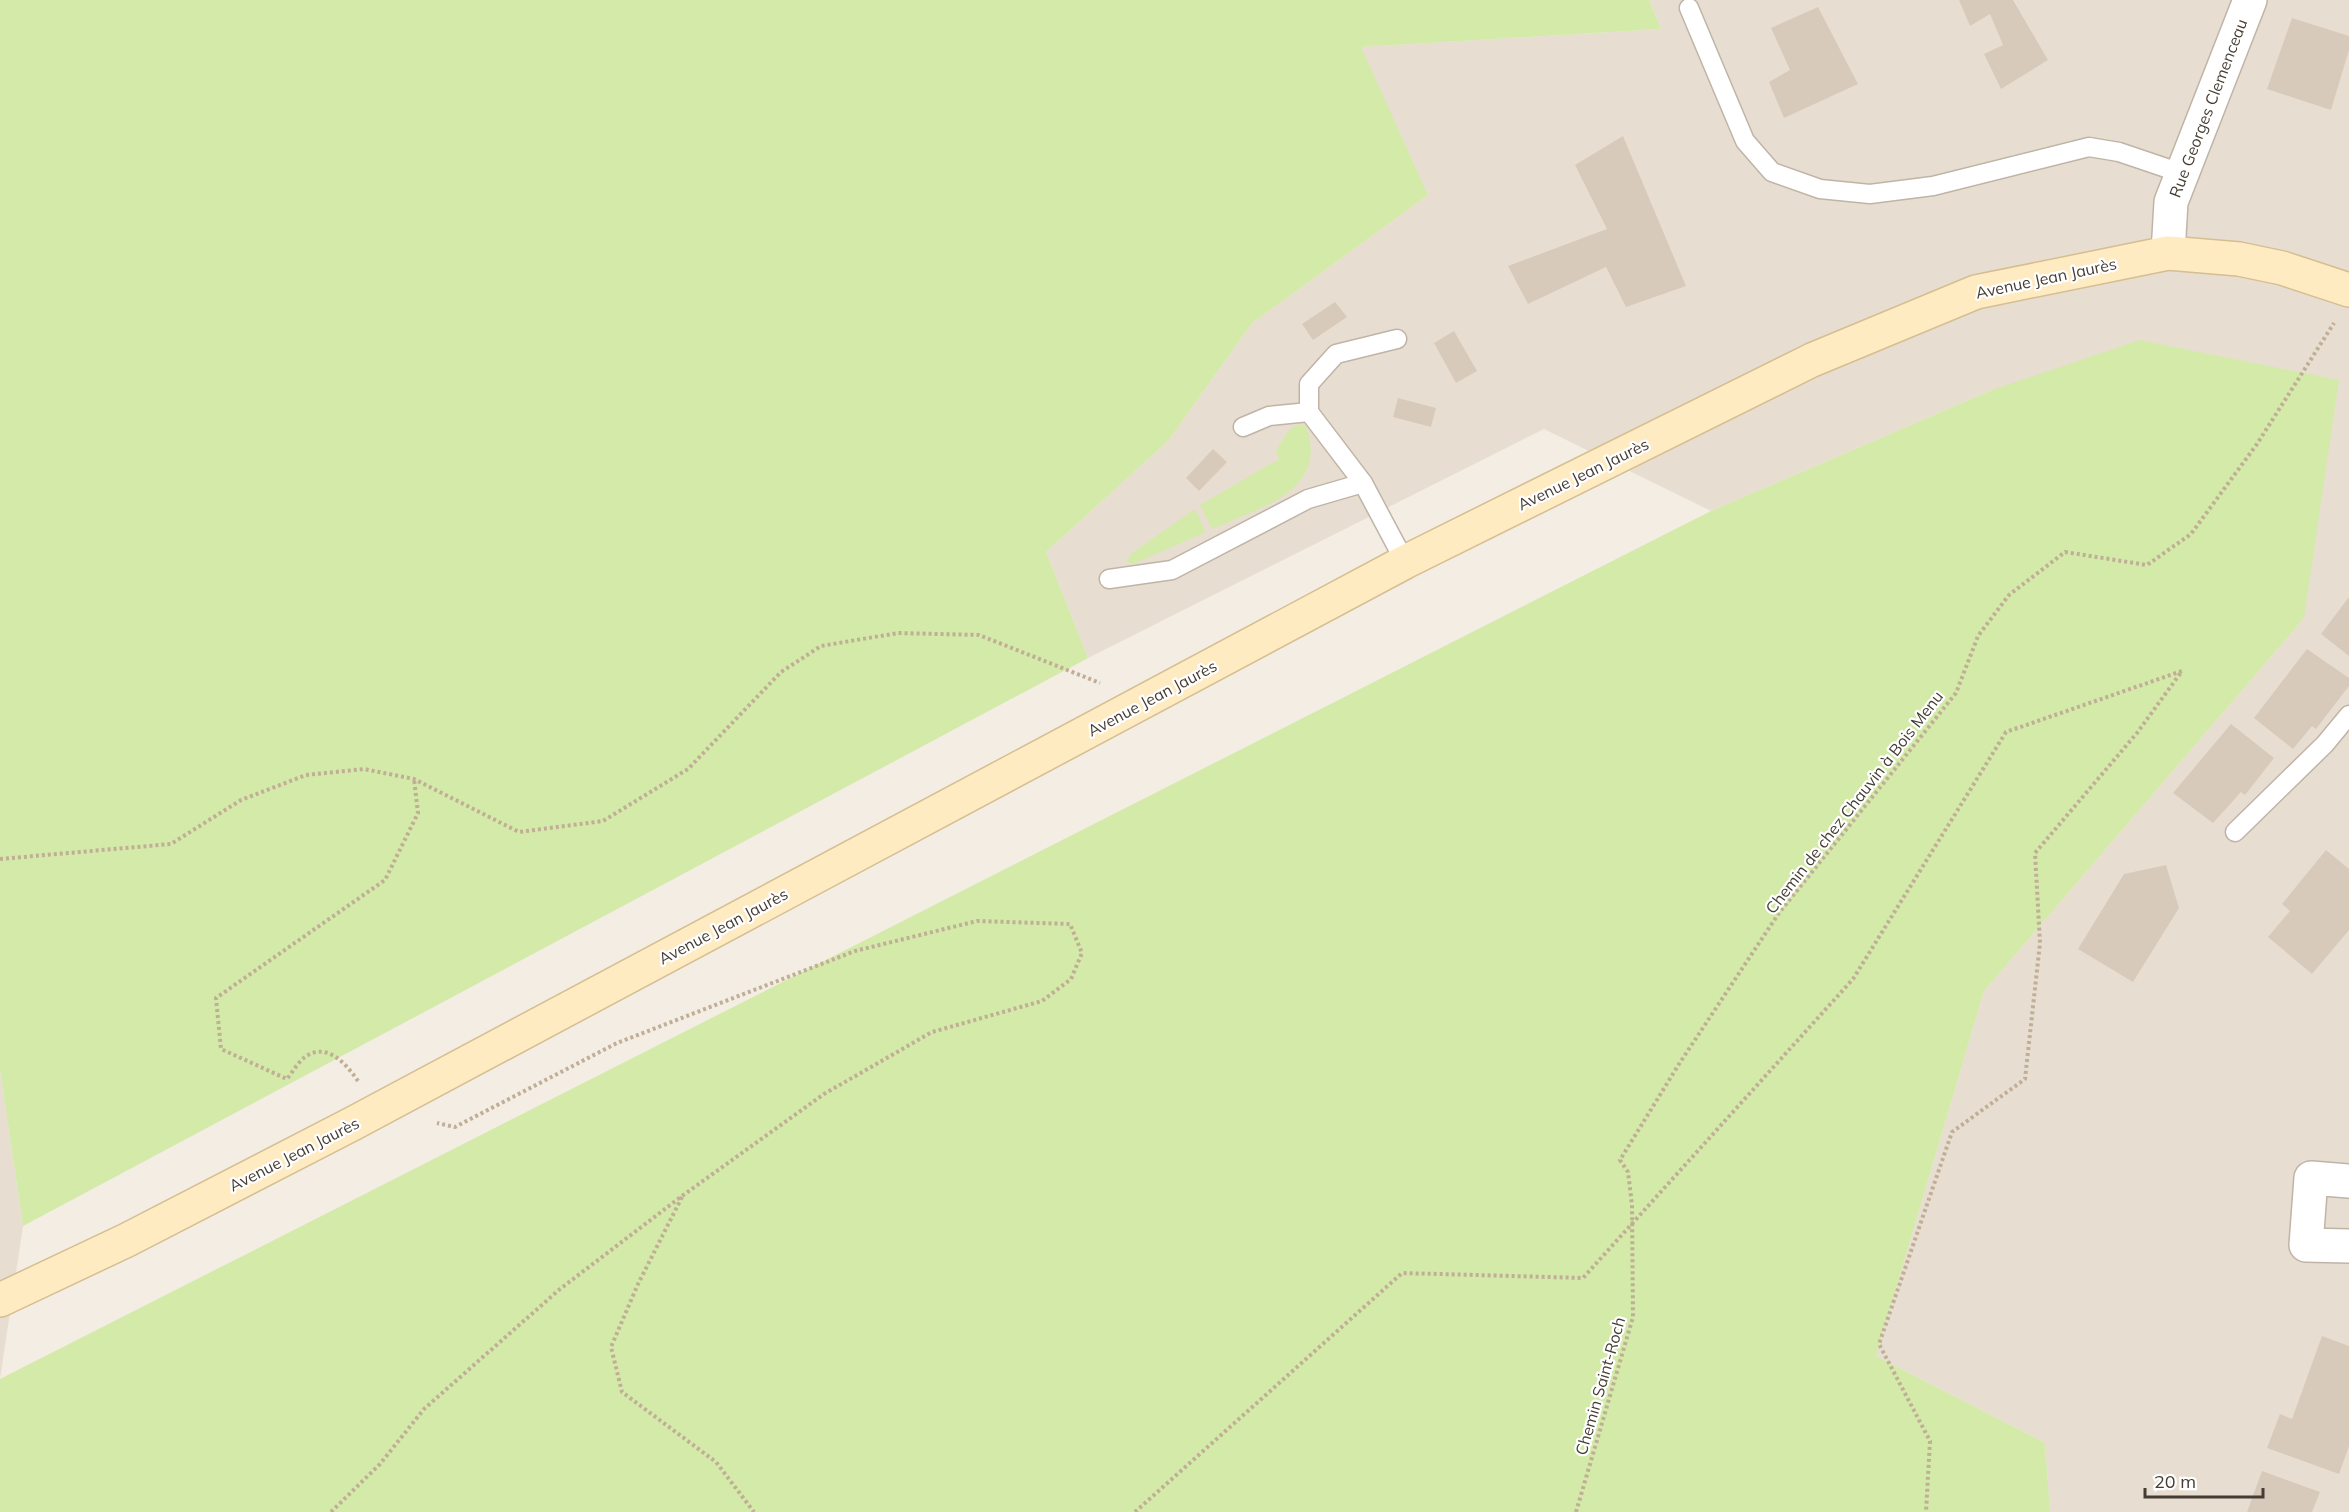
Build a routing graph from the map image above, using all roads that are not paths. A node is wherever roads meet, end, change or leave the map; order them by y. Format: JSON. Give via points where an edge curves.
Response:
{"nodes":[{"id":1,"x":2250,"y":0,"type":"edge"},
{"id":2,"x":1689,"y":8,"type":"dead end"},
{"id":3,"x":2181,"y":173,"type":"junction"},
{"id":4,"x":2168,"y":254,"type":"junction"},
{"id":5,"x":2343,"y":304,"type":"edge"},
{"id":6,"x":1397,"y":339,"type":"dead end"},
{"id":7,"x":1309,"y":412,"type":"junction"},
{"id":8,"x":1243,"y":427,"type":"dead end"},
{"id":9,"x":1363,"y":483,"type":"junction"},
{"id":10,"x":1405,"y":562,"type":"junction"},
{"id":11,"x":1109,"y":579,"type":"dead end"},
{"id":12,"x":2349,"y":715,"type":"edge"},
{"id":13,"x":2235,"y":832,"type":"dead end"},
{"id":14,"x":2349,"y":1182,"type":"edge"},
{"id":15,"x":2349,"y":1246,"type":"edge"},
{"id":16,"x":0,"y":1300,"type":"edge"}],
"edges":[{"from":1,"to":3,"type":"street","name":"Rue Georges Clemenceau"},
{"from":2,"to":3,"type":"lane","via":[[1744,141],[1772,172],[1820,189],[1870,194],[1933,186],[2089,147],[2119,152]]},
{"from":3,"to":4,"type":"street","name":"Rue Georges Clemenceau","via":[[2171,202]]},
{"from":4,"to":5,"type":"main road","name":"Avenue Jean Jaurès","via":[[2239,259],[2282,268]]},
{"from":4,"to":10,"type":"main road","name":"Avenue Jean Jaurès","via":[[1976,292],[1812,360]]},
{"from":6,"to":7,"type":"lane","via":[[1336,354],[1310,384]]},
{"from":7,"to":8,"type":"lane","via":[[1269,416]]},
{"from":7,"to":9,"type":"lane"},
{"from":9,"to":10,"type":"lane"},
{"from":9,"to":11,"type":"lane","via":[[1308,499],[1172,570]]},
{"from":10,"to":16,"type":"main road","name":"Avenue Jean Jaurès","via":[[380,1110],[127,1240]]},
{"from":12,"to":13,"type":"lane","via":[[2325,744]]},
{"from":14,"to":15,"type":"street","via":[[2311,1178],[2306,1245]]}]}
